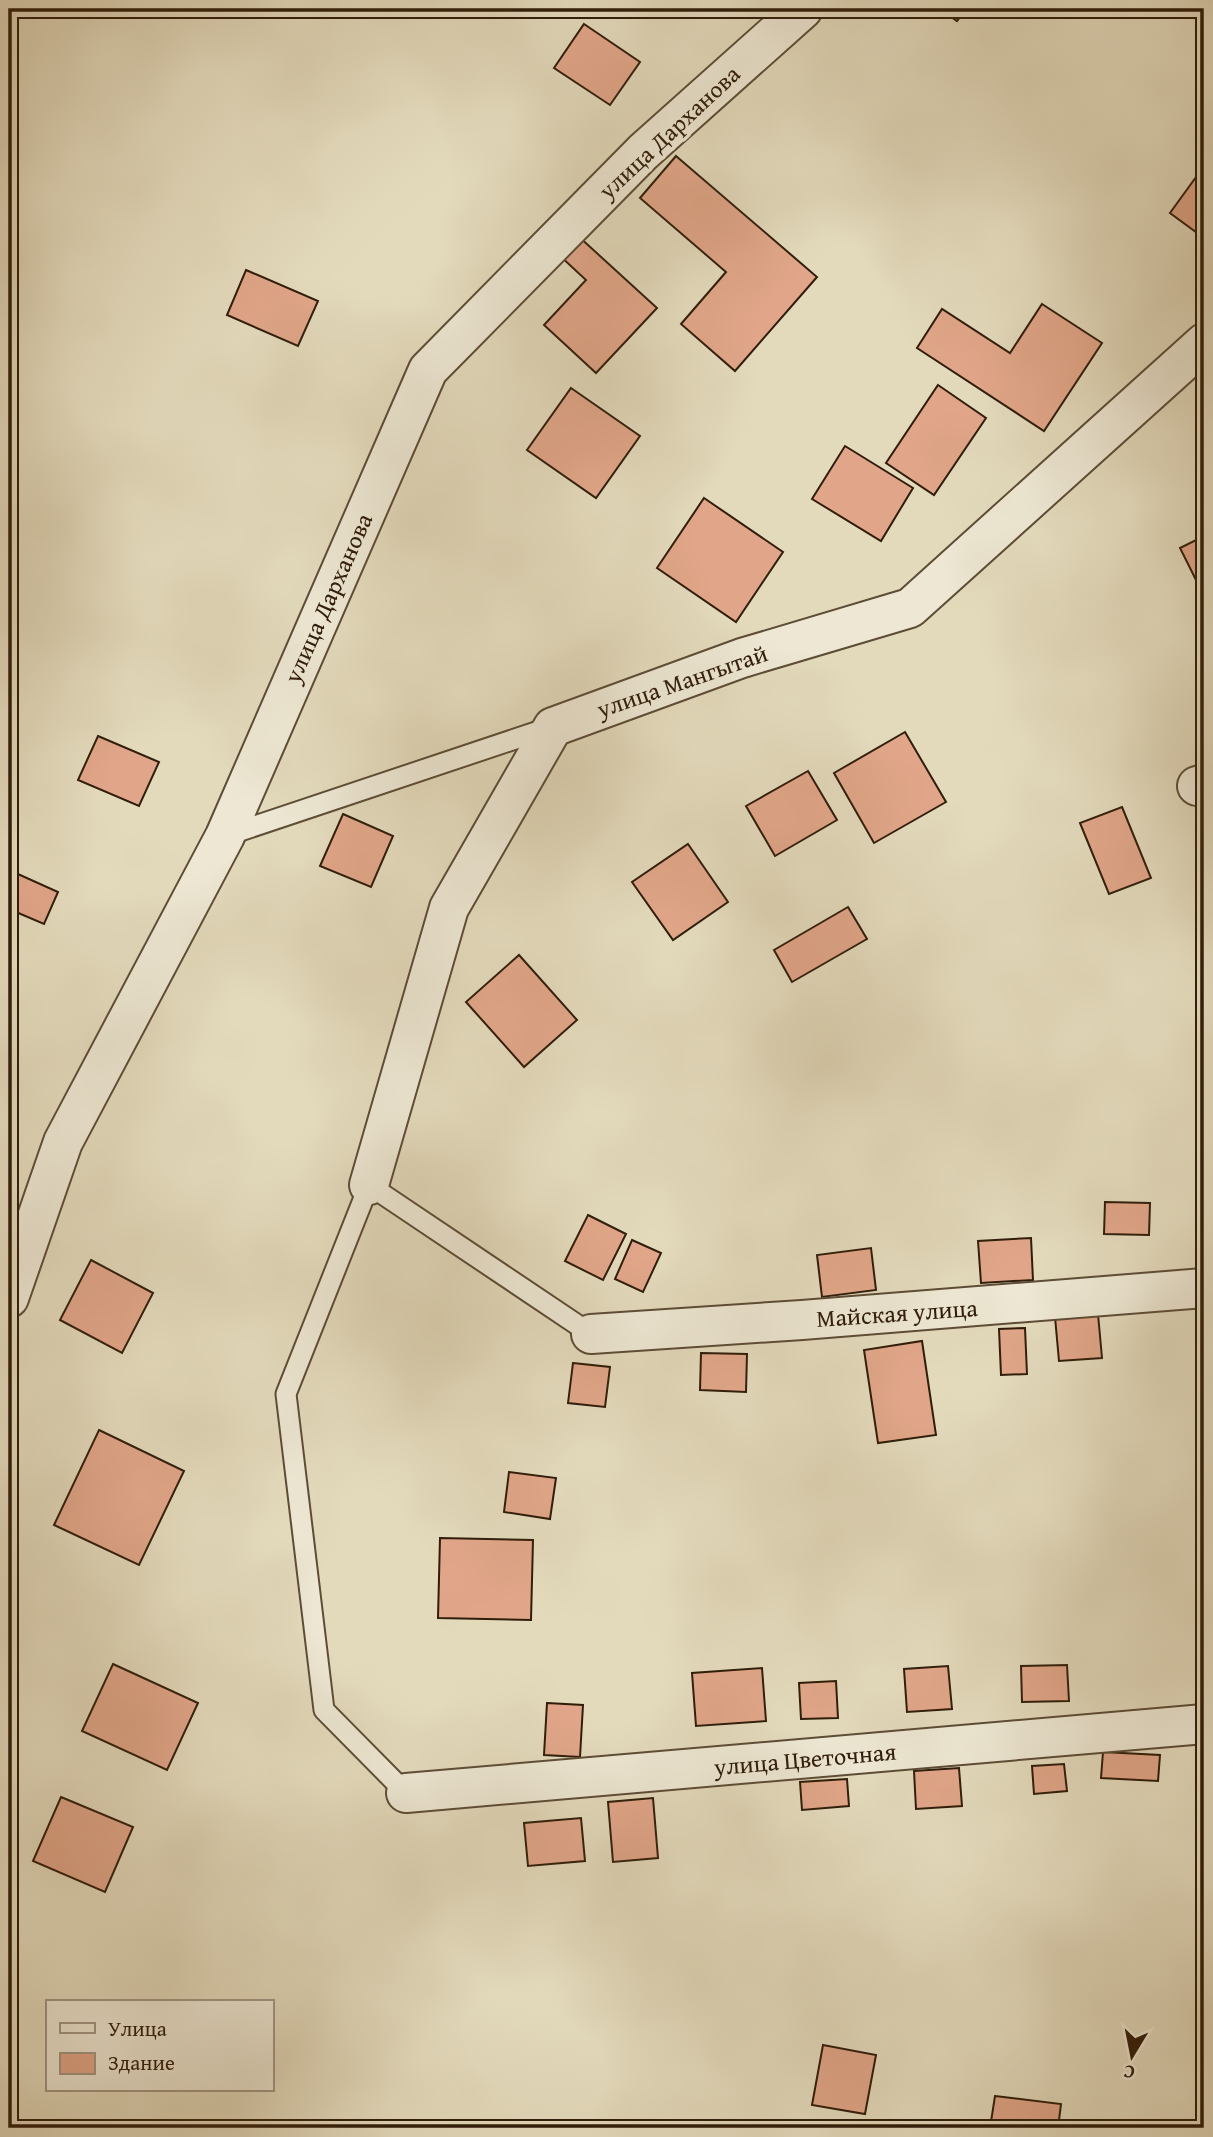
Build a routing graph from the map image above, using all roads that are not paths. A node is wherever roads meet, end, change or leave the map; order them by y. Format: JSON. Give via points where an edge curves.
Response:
{"nodes":[{"id":1,"x":803,"y":9,"type":"edge"},
{"id":2,"x":1204,"y":343,"type":"edge"},
{"id":3,"x":552,"y":727,"type":"junction"},
{"id":4,"x":225,"y":836,"type":"junction"},
{"id":5,"x":369,"y":1185,"type":"junction"},
{"id":6,"x":1204,"y":1288,"type":"edge"},
{"id":7,"x":9,"y":1298,"type":"edge"},
{"id":8,"x":590,"y":1334,"type":"joint"},
{"id":9,"x":1204,"y":1724,"type":"edge"},
{"id":10,"x":406,"y":1793,"type":"joint"}],
"edges":[{"from":1,"to":4,"type":"street","name":"улица Дарханова","via":[[643,152],[428,370]]},
{"from":2,"to":3,"type":"street","name":"улица Мангытай","via":[[910,608],[742,658]]},
{"from":3,"to":4,"type":"lane"},
{"from":3,"to":5,"type":"street","via":[[449,908]]},
{"from":4,"to":7,"type":"street","name":"улица Дарханова","via":[[63,1142]]},
{"from":5,"to":8,"type":"lane"},
{"from":5,"to":10,"type":"lane","via":[[286,1394],[324,1710]]},
{"from":6,"to":8,"type":"street","name":"Майская улица"},
{"from":9,"to":10,"type":"street","name":"улица Цветочная"}]}
